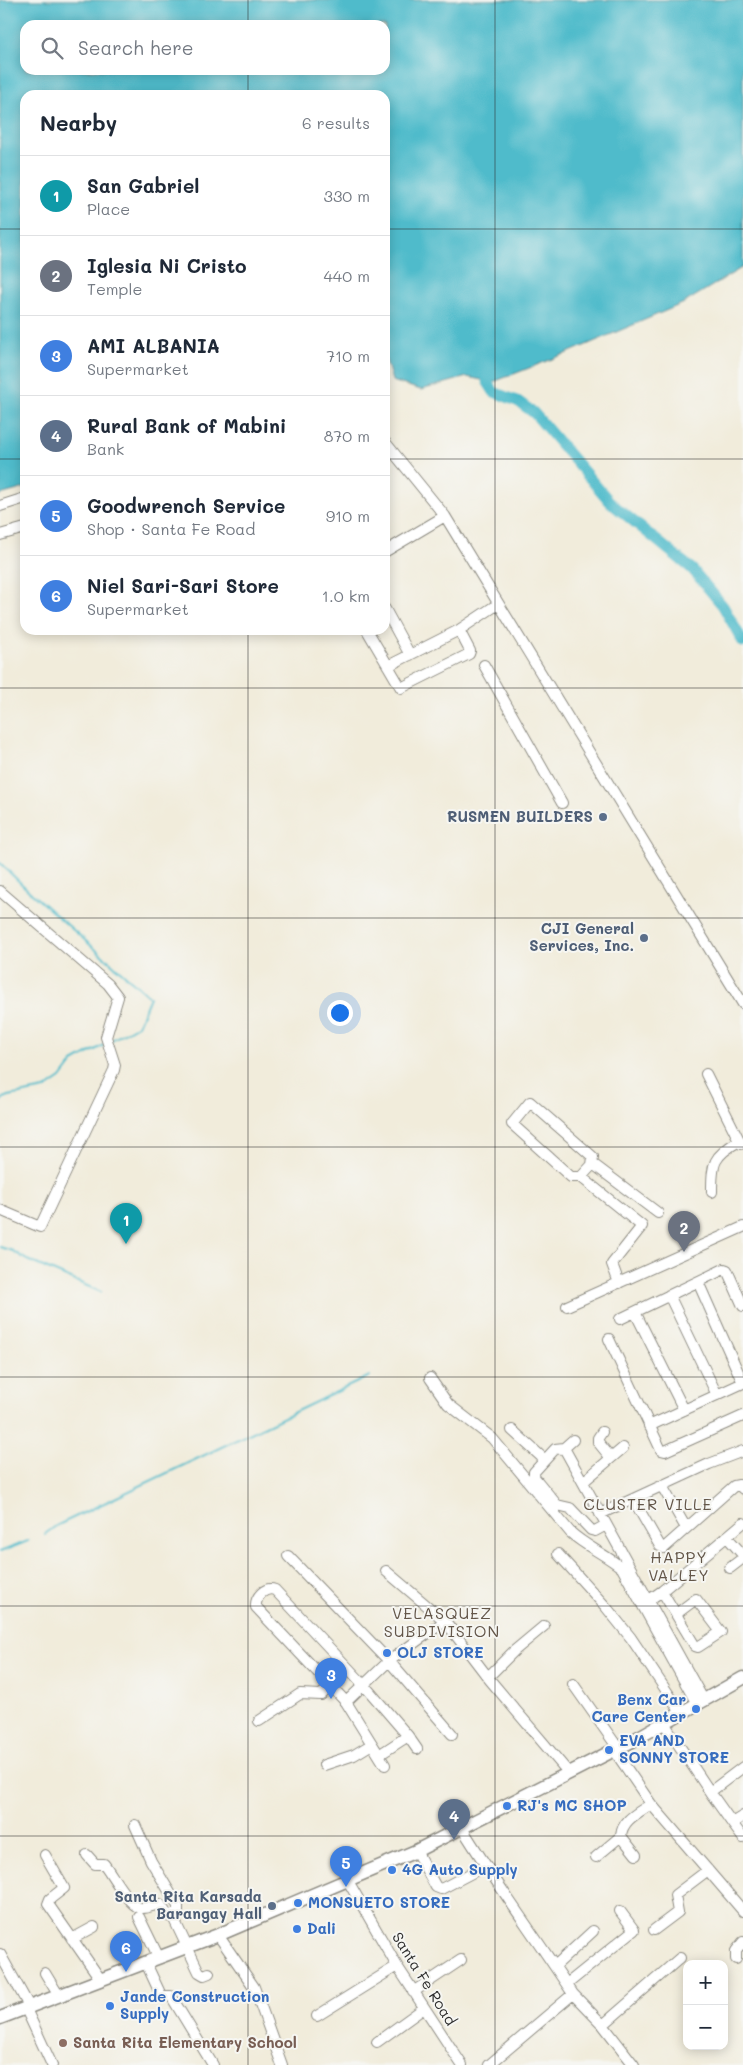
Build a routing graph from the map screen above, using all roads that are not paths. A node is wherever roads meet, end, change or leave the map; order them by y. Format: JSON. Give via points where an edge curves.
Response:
{"nodes":[{"id":1,"x":390,"y":448,"type":"edge"},
{"id":2,"x":20,"y":500,"type":"edge"},
{"id":3,"x":0,"y":506,"type":"edge"},
{"id":4,"x":445,"y":516,"type":"junction"},
{"id":5,"x":20,"y":529,"type":"edge"},
{"id":6,"x":0,"y":535,"type":"edge"},
{"id":7,"x":390,"y":549,"type":"edge"},
{"id":8,"x":498,"y":604,"type":"junction"},
{"id":9,"x":390,"y":618,"type":"edge"},
{"id":10,"x":459,"y":630,"type":"junction"},
{"id":11,"x":370,"y":635,"type":"edge"},
{"id":12,"x":410,"y":655,"type":"junction"},
{"id":13,"x":484,"y":664,"type":"dead end"},
{"id":14,"x":388,"y":666,"type":"junction"},
{"id":15,"x":562,"y":803,"type":"dead end"},
{"id":16,"x":0,"y":891,"type":"edge"},
{"id":17,"x":743,"y":1004,"type":"edge"},
{"id":18,"x":706,"y":1074,"type":"dead end"},
{"id":19,"x":741,"y":1144,"type":"edge"},
{"id":20,"x":593,"y":1164,"type":"junction"},
{"id":21,"x":581,"y":1178,"type":"junction"},
{"id":22,"x":712,"y":1192,"type":"dead end"},
{"id":23,"x":0,"y":1210,"type":"edge"},
{"id":24,"x":658,"y":1214,"type":"dead end"},
{"id":25,"x":743,"y":1227,"type":"edge"},
{"id":26,"x":698,"y":1282,"type":"junction"},
{"id":27,"x":620,"y":1283,"type":"junction"},
{"id":28,"x":669,"y":1295,"type":"junction"},
{"id":29,"x":566,"y":1306,"type":"dead end"},
{"id":30,"x":743,"y":1306,"type":"edge"},
{"id":31,"x":635,"y":1312,"type":"junction"},
{"id":32,"x":620,"y":1318,"type":"dead end"},
{"id":33,"x":609,"y":1339,"type":"dead end"},
{"id":34,"x":430,"y":1378,"type":"dead end"},
{"id":35,"x":743,"y":1383,"type":"edge"},
{"id":36,"x":717,"y":1395,"type":"junction"},
{"id":37,"x":684,"y":1410,"type":"junction"},
{"id":38,"x":743,"y":1416,"type":"edge"},
{"id":39,"x":649,"y":1426,"type":"junction"},
{"id":40,"x":512,"y":1430,"type":"dead end"},
{"id":41,"x":602,"y":1432,"type":"dead end"},
{"id":42,"x":573,"y":1440,"type":"dead end"},
{"id":43,"x":564,"y":1448,"type":"junction"},
{"id":44,"x":623,"y":1448,"type":"dead end"},
{"id":45,"x":743,"y":1451,"type":"edge"},
{"id":46,"x":611,"y":1458,"type":"junction"},
{"id":47,"x":545,"y":1460,"type":"junction"},
{"id":48,"x":583,"y":1482,"type":"junction"},
{"id":49,"x":662,"y":1486,"type":"junction"},
{"id":50,"x":743,"y":1489,"type":"edge"},
{"id":51,"x":633,"y":1499,"type":"junction"},
{"id":52,"x":600,"y":1514,"type":"junction"},
{"id":53,"x":743,"y":1523,"type":"edge"},
{"id":54,"x":606,"y":1525,"type":"junction"},
{"id":55,"x":686,"y":1528,"type":"junction"},
{"id":56,"x":727,"y":1537,"type":"junction"},
{"id":57,"x":558,"y":1554,"type":"dead end"},
{"id":58,"x":288,"y":1556,"type":"dead end"},
{"id":59,"x":743,"y":1557,"type":"edge"},
{"id":60,"x":730,"y":1568,"type":"dead end"},
{"id":61,"x":386,"y":1570,"type":"dead end"},
{"id":62,"x":662,"y":1591,"type":"junction"},
{"id":63,"x":649,"y":1600,"type":"junction"},
{"id":64,"x":676,"y":1614,"type":"junction"},
{"id":65,"x":445,"y":1621,"type":"junction"},
{"id":66,"x":544,"y":1626,"type":"dead end"},
{"id":67,"x":389,"y":1661,"type":"junction"},
{"id":68,"x":488,"y":1677,"type":"junction"},
{"id":69,"x":742,"y":1681,"type":"edge"},
{"id":70,"x":573,"y":1684,"type":"dead end"},
{"id":71,"x":364,"y":1685,"type":"junction"},
{"id":72,"x":331,"y":1686,"type":"junction"},
{"id":73,"x":346,"y":1702,"type":"junction"},
{"id":74,"x":701,"y":1702,"type":"junction"},
{"id":75,"x":682,"y":1714,"type":"junction"},
{"id":76,"x":259,"y":1721,"type":"dead end"},
{"id":77,"x":664,"y":1723,"type":"junction"},
{"id":78,"x":452,"y":1734,"type":"dead end"},
{"id":79,"x":408,"y":1736,"type":"junction"},
{"id":80,"x":372,"y":1744,"type":"junction"},
{"id":81,"x":417,"y":1749,"type":"dead end"},
{"id":82,"x":616,"y":1749,"type":"junction"},
{"id":83,"x":324,"y":1765,"type":"dead end"},
{"id":84,"x":743,"y":1767,"type":"edge"},
{"id":85,"x":568,"y":1772,"type":"junction"},
{"id":86,"x":710,"y":1792,"type":"junction"},
{"id":87,"x":651,"y":1804,"type":"junction"},
{"id":88,"x":743,"y":1816,"type":"edge"},
{"id":89,"x":732,"y":1823,"type":"junction"},
{"id":90,"x":135,"y":1824,"type":"dead end"},
{"id":91,"x":462,"y":1828,"type":"junction"},
{"id":92,"x":621,"y":1836,"type":"junction"},
{"id":93,"x":743,"y":1838,"type":"edge"},
{"id":94,"x":416,"y":1851,"type":"junction"},
{"id":95,"x":45,"y":1855,"type":"dead end"},
{"id":96,"x":87,"y":1855,"type":"dead end"},
{"id":97,"x":636,"y":1855,"type":"dead end"},
{"id":98,"x":596,"y":1857,"type":"dead end"},
{"id":99,"x":485,"y":1866,"type":"junction"},
{"id":100,"x":708,"y":1870,"type":"junction"},
{"id":101,"x":348,"y":1881,"type":"junction"},
{"id":102,"x":620,"y":1911,"type":"dead end"},
{"id":103,"x":743,"y":1911,"type":"edge"},
{"id":104,"x":172,"y":1915,"type":"junction"},
{"id":105,"x":139,"y":1917,"type":"dead end"},
{"id":106,"x":94,"y":1927,"type":"dead end"},
{"id":107,"x":593,"y":1930,"type":"dead end"},
{"id":108,"x":654,"y":1930,"type":"dead end"},
{"id":109,"x":218,"y":1935,"type":"junction"},
{"id":110,"x":72,"y":1939,"type":"junction"},
{"id":111,"x":743,"y":1942,"type":"edge"},
{"id":112,"x":187,"y":1947,"type":"junction"},
{"id":113,"x":0,"y":1954,"type":"edge"},
{"id":114,"x":159,"y":1958,"type":"junction"},
{"id":115,"x":680,"y":1958,"type":"dead end"},
{"id":116,"x":736,"y":1959,"type":"dead end"},
{"id":117,"x":461,"y":1960,"type":"dead end"},
{"id":118,"x":146,"y":1963,"type":"junction"},
{"id":119,"x":398,"y":1966,"type":"junction"},
{"id":120,"x":556,"y":1966,"type":"junction"},
{"id":121,"x":46,"y":1973,"type":"dead end"},
{"id":122,"x":209,"y":1973,"type":"dead end"},
{"id":123,"x":101,"y":1980,"type":"junction"},
{"id":124,"x":567,"y":1984,"type":"junction"},
{"id":125,"x":413,"y":1992,"type":"junction"},
{"id":126,"x":574,"y":1994,"type":"junction"},
{"id":127,"x":58,"y":1996,"type":"junction"},
{"id":128,"x":424,"y":2008,"type":"junction"},
{"id":129,"x":28,"y":2009,"type":"junction"},
{"id":130,"x":318,"y":2016,"type":"dead end"},
{"id":131,"x":0,"y":2018,"type":"edge"},
{"id":132,"x":603,"y":2026,"type":"junction"},
{"id":133,"x":376,"y":2042,"type":"dead end"},
{"id":134,"x":52,"y":2065,"type":"edge"},
{"id":135,"x":214,"y":2065,"type":"edge"},
{"id":136,"x":282,"y":2065,"type":"edge"},
{"id":137,"x":461,"y":2065,"type":"edge"},
{"id":138,"x":489,"y":2065,"type":"edge"},
{"id":139,"x":633,"y":2065,"type":"edge"}],
"edges":[{"from":1,"to":4,"type":"street"},
{"from":2,"to":3,"type":"street"},
{"from":4,"to":7,"type":"street"},
{"from":4,"to":8,"type":"street"},
{"from":5,"to":6,"type":"street"},
{"from":8,"to":10,"type":"street"},
{"from":8,"to":17,"type":"street"},
{"from":9,"to":12,"type":"street"},
{"from":10,"to":12,"type":"street"},
{"from":10,"to":14,"type":"street","via":[[471,653],[437,671],[401,688]]},
{"from":11,"to":14,"type":"street"},
{"from":12,"to":14,"type":"street"},
{"from":13,"to":15,"type":"street"},
{"from":16,"to":23,"type":"street","via":[[108,984],[118,1000],[107,1041],[116,1064],[114,1070],[40,1228]]},
{"from":18,"to":19,"type":"street"},
{"from":19,"to":22,"type":"street","via":[[718,1157]]},
{"from":20,"to":21,"type":"street"},
{"from":20,"to":21,"type":"street","via":[[592,1156],[530,1102],[512,1124],[572,1177]]},
{"from":20,"to":24,"type":"street"},
{"from":21,"to":27,"type":"street","via":[[642,1226],[612,1264]]},
{"from":25,"to":27,"type":"street"},
{"from":26,"to":28,"type":"street"},
{"from":26,"to":30,"type":"street","via":[[726,1269]]},
{"from":26,"to":35,"type":"street"},
{"from":27,"to":29,"type":"street"},
{"from":28,"to":31,"type":"street"},
{"from":28,"to":36,"type":"street"},
{"from":31,"to":32,"type":"street"},
{"from":31,"to":37,"type":"street"},
{"from":33,"to":39,"type":"street"},
{"from":34,"to":74,"type":"street","via":[[448,1404],[492,1438],[570,1532],[622,1568]]},
{"from":35,"to":36,"type":"street"},
{"from":36,"to":37,"type":"street"},
{"from":37,"to":39,"type":"street"},
{"from":38,"to":39,"type":"street","via":[[666,1451],[661,1450]]},
{"from":40,"to":47,"type":"street"},
{"from":41,"to":46,"type":"street","via":[[598,1442]]},
{"from":42,"to":43,"type":"street"},
{"from":43,"to":47,"type":"street","via":[[555,1449]]},
{"from":43,"to":48,"type":"street"},
{"from":44,"to":46,"type":"street"},
{"from":45,"to":49,"type":"street"},
{"from":46,"to":48,"type":"street"},
{"from":47,"to":54,"type":"street","via":[[534,1474],[557,1505],[570,1508],[591,1530]]},
{"from":48,"to":52,"type":"street"},
{"from":49,"to":51,"type":"street"},
{"from":49,"to":55,"type":"street"},
{"from":50,"to":55,"type":"street","via":[[739,1485],[734,1486]]},
{"from":51,"to":52,"type":"street"},
{"from":51,"to":55,"type":"street","via":[[662,1548]]},
{"from":52,"to":54,"type":"street"},
{"from":53,"to":56,"type":"street"},
{"from":54,"to":63,"type":"street"},
{"from":56,"to":59,"type":"street"},
{"from":56,"to":62,"type":"street"},
{"from":57,"to":75,"type":"street","via":[[631,1638]]},
{"from":58,"to":67,"type":"street"},
{"from":59,"to":60,"type":"street"},
{"from":61,"to":65,"type":"street"},
{"from":62,"to":63,"type":"street"},
{"from":62,"to":64,"type":"street"},
{"from":63,"to":74,"type":"street"},
{"from":64,"to":64,"type":"street","via":[[695,1646],[721,1632],[696,1599]]},
{"from":65,"to":67,"type":"street"},
{"from":65,"to":68,"type":"street"},
{"from":66,"to":68,"type":"street"},
{"from":67,"to":71,"type":"street"},
{"from":67,"to":78,"type":"street"},
{"from":68,"to":85,"type":"street"},
{"from":69,"to":74,"type":"main road"},
{"from":70,"to":82,"type":"street"},
{"from":71,"to":72,"type":"street","via":[[275,1590],[264,1591],[256,1603],[258,1608]]},
{"from":71,"to":73,"type":"street"},
{"from":71,"to":79,"type":"street"},
{"from":72,"to":73,"type":"street"},
{"from":72,"to":76,"type":"street","via":[[321,1695],[300,1694]]},
{"from":73,"to":80,"type":"street"},
{"from":74,"to":75,"type":"main road"},
{"from":75,"to":77,"type":"main road"},
{"from":77,"to":82,"type":"main road"},
{"from":77,"to":86,"type":"street"},
{"from":79,"to":80,"type":"street","via":[[382,1760]]},
{"from":79,"to":81,"type":"street"},
{"from":80,"to":83,"type":"street","via":[[354,1756]]},
{"from":82,"to":85,"type":"main road"},
{"from":82,"to":87,"type":"street"},
{"from":84,"to":86,"type":"street"},
{"from":85,"to":91,"type":"main road"},
{"from":86,"to":89,"type":"street"},
{"from":87,"to":92,"type":"street","via":[[626,1822]]},
{"from":87,"to":100,"type":"street"},
{"from":88,"to":89,"type":"street"},
{"from":89,"to":93,"type":"street"},
{"from":90,"to":104,"type":"street","via":[[151,1861],[178,1906],[178,1912]]},
{"from":91,"to":94,"type":"main road"},
{"from":91,"to":99,"type":"street"},
{"from":92,"to":97,"type":"street"},
{"from":92,"to":98,"type":"street"},
{"from":94,"to":99,"type":"street","via":[[436,1887],[441,1889]]},
{"from":94,"to":101,"type":"main road"},
{"from":95,"to":110,"type":"street","via":[[64,1888],[48,1904]]},
{"from":96,"to":104,"type":"street","via":[[95,1864],[105,1864],[134,1904],[145,1908],[160,1904],[167,1915]]},
{"from":99,"to":120,"type":"street"},
{"from":100,"to":103,"type":"street"},
{"from":100,"to":108,"type":"street","via":[[675,1895],[678,1912]]},
{"from":101,"to":109,"type":"main road"},
{"from":101,"to":119,"type":"street","name":"Santa Fe Road"},
{"from":102,"to":124,"type":"street","via":[[634,1930]]},
{"from":104,"to":112,"type":"street"},
{"from":105,"to":114,"type":"street"},
{"from":106,"to":110,"type":"street"},
{"from":107,"to":120,"type":"street"},
{"from":109,"to":112,"type":"main road"},
{"from":109,"to":136,"type":"street","via":[[254,1987]]},
{"from":110,"to":123,"type":"street"},
{"from":111,"to":116,"type":"street","via":[[736,1951]]},
{"from":112,"to":114,"type":"main road"},
{"from":112,"to":122,"type":"street","via":[[200,1973]]},
{"from":113,"to":129,"type":"street"},
{"from":114,"to":118,"type":"main road"},
{"from":115,"to":132,"type":"street"},
{"from":117,"to":125,"type":"street"},
{"from":118,"to":123,"type":"main road"},
{"from":118,"to":135,"type":"street","via":[[160,1994],[171,1996]]},
{"from":119,"to":125,"type":"street","name":"Santa Fe Road"},
{"from":119,"to":130,"type":"street"},
{"from":120,"to":124,"type":"street"},
{"from":121,"to":127,"type":"street"},
{"from":123,"to":127,"type":"main road"},
{"from":124,"to":126,"type":"street"},
{"from":125,"to":128,"type":"street","name":"Santa Fe Road"},
{"from":126,"to":132,"type":"street"},
{"from":126,"to":138,"type":"street"},
{"from":127,"to":129,"type":"main road"},
{"from":128,"to":133,"type":"street"},
{"from":128,"to":137,"type":"street","name":"Santa Fe Road"},
{"from":129,"to":131,"type":"main road"},
{"from":129,"to":134,"type":"street"},
{"from":132,"to":139,"type":"street"}]}
